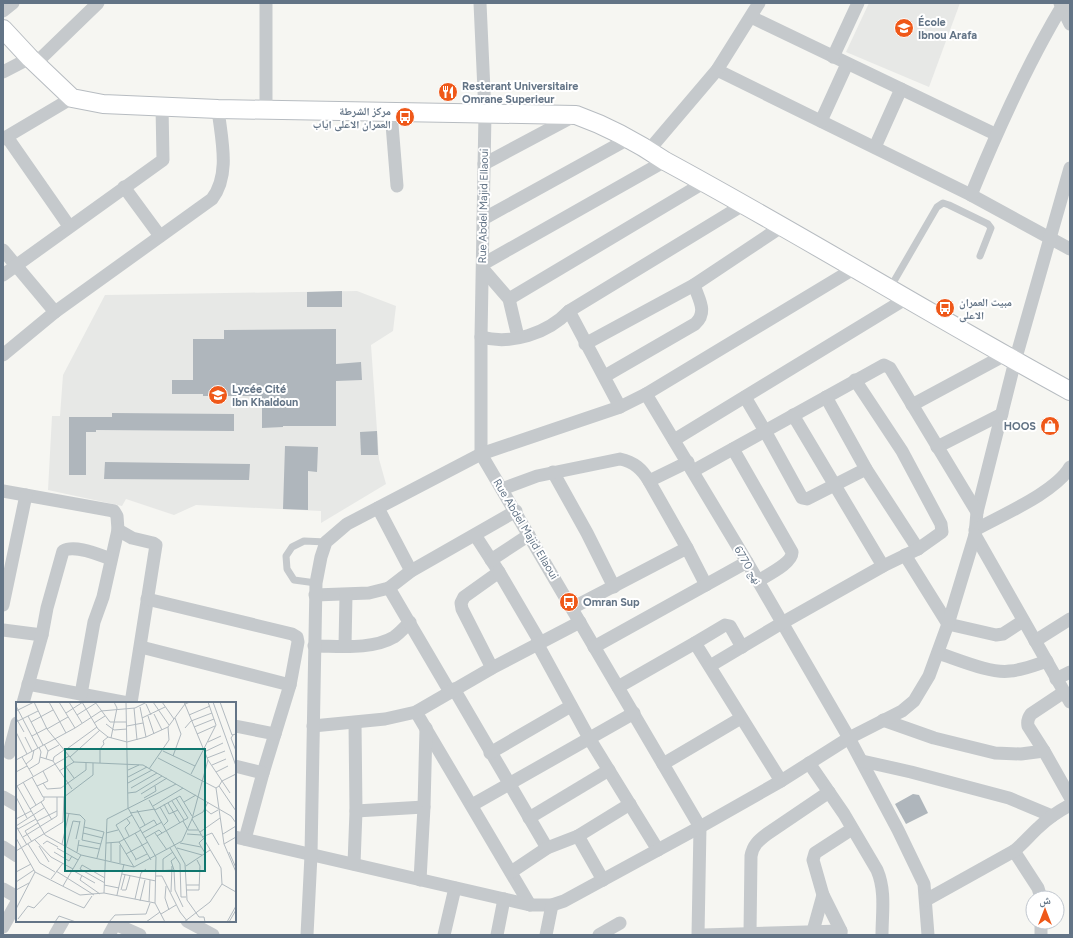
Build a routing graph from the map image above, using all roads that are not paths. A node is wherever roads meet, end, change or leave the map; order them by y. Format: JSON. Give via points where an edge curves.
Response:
{"nodes":[{"id":1,"x":13,"y":3,"type":"edge"},
{"id":2,"x":98,"y":3,"type":"edge"},
{"id":3,"x":266,"y":3,"type":"edge"},
{"id":4,"x":480,"y":3,"type":"edge"},
{"id":5,"x":759,"y":3,"type":"edge"},
{"id":6,"x":1062,"y":4,"type":"edge"},
{"id":7,"x":853,"y":5,"type":"edge"},
{"id":8,"x":3,"y":11,"type":"edge"},
{"id":9,"x":751,"y":17,"type":"junction"},
{"id":10,"x":1070,"y":23,"type":"edge"},
{"id":11,"x":3,"y":29,"type":"edge"},
{"id":12,"x":833,"y":57,"type":"junction"},
{"id":13,"x":33,"y":60,"type":"junction"},
{"id":14,"x":847,"y":64,"type":"junction"},
{"id":15,"x":717,"y":70,"type":"junction"},
{"id":16,"x":3,"y":72,"type":"edge"},
{"id":17,"x":901,"y":89,"type":"junction"},
{"id":18,"x":72,"y":98,"type":"junction"},
{"id":19,"x":162,"y":106,"type":"junction"},
{"id":20,"x":218,"y":109,"type":"junction"},
{"id":21,"x":266,"y":110,"type":"junction"},
{"id":22,"x":391,"y":112,"type":"junction"},
{"id":23,"x":485,"y":113,"type":"junction"},
{"id":24,"x":576,"y":115,"type":"junction"},
{"id":25,"x":821,"y":121,"type":"junction"},
{"id":26,"x":996,"y":134,"type":"junction"},
{"id":27,"x":5,"y":138,"type":"edge"},
{"id":28,"x":628,"y":139,"type":"junction"},
{"id":29,"x":875,"y":147,"type":"junction"},
{"id":30,"x":649,"y":150,"type":"junction"},
{"id":31,"x":665,"y":161,"type":"junction"},
{"id":32,"x":484,"y":164,"type":"junction"},
{"id":33,"x":1070,"y":168,"type":"edge"},
{"id":34,"x":705,"y":182,"type":"junction"},
{"id":35,"x":397,"y":186,"type":"dead end"},
{"id":36,"x":124,"y":187,"type":"junction"},
{"id":37,"x":971,"y":195,"type":"junction"},
{"id":38,"x":744,"y":205,"type":"junction"},
{"id":39,"x":483,"y":219,"type":"junction"},
{"id":40,"x":70,"y":226,"type":"junction"},
{"id":41,"x":782,"y":227,"type":"junction"},
{"id":42,"x":160,"y":236,"type":"junction"},
{"id":43,"x":1049,"y":237,"type":"junction"},
{"id":44,"x":1070,"y":249,"type":"edge"},
{"id":45,"x":3,"y":250,"type":"edge"},
{"id":46,"x":980,"y":256,"type":"dead end"},
{"id":47,"x":16,"y":266,"type":"junction"},
{"id":48,"x":483,"y":266,"type":"junction"},
{"id":49,"x":855,"y":268,"type":"junction"},
{"id":50,"x":3,"y":275,"type":"edge"},
{"id":51,"x":694,"y":285,"type":"junction"},
{"id":52,"x":890,"y":288,"type":"junction"},
{"id":53,"x":907,"y":298,"type":"junction"},
{"id":54,"x":509,"y":299,"type":"junction"},
{"id":55,"x":569,"y":311,"type":"junction"},
{"id":56,"x":55,"y":312,"type":"junction"},
{"id":57,"x":481,"y":337,"type":"junction"},
{"id":58,"x":518,"y":337,"type":"junction"},
{"id":59,"x":586,"y":344,"type":"junction"},
{"id":60,"x":3,"y":355,"type":"edge"},
{"id":61,"x":1010,"y":358,"type":"junction"},
{"id":62,"x":605,"y":376,"type":"junction"},
{"id":63,"x":855,"y":380,"type":"junction"},
{"id":64,"x":1070,"y":391,"type":"edge"},
{"id":65,"x":646,"y":394,"type":"junction"},
{"id":66,"x":745,"y":397,"type":"junction"},
{"id":67,"x":826,"y":397,"type":"junction"},
{"id":68,"x":912,"y":405,"type":"junction"},
{"id":69,"x":620,"y":407,"type":"junction"},
{"id":70,"x":1002,"y":414,"type":"junction"},
{"id":71,"x":793,"y":415,"type":"junction"},
{"id":72,"x":765,"y":431,"type":"junction"},
{"id":73,"x":674,"y":440,"type":"junction"},
{"id":74,"x":937,"y":447,"type":"junction"},
{"id":75,"x":733,"y":449,"type":"junction"},
{"id":76,"x":481,"y":454,"type":"junction"},
{"id":77,"x":690,"y":466,"type":"junction"},
{"id":78,"x":1070,"y":467,"type":"edge"},
{"id":79,"x":866,"y":469,"type":"junction"},
{"id":80,"x":553,"y":472,"type":"junction"},
{"id":81,"x":649,"y":481,"type":"junction"},
{"id":82,"x":836,"y":485,"type":"junction"},
{"id":83,"x":502,"y":489,"type":"junction"},
{"id":84,"x":3,"y":491,"type":"edge"},
{"id":85,"x":26,"y":495,"type":"junction"},
{"id":86,"x":378,"y":508,"type":"junction"},
{"id":87,"x":516,"y":512,"type":"junction"},
{"id":88,"x":977,"y":512,"type":"junction"},
{"id":89,"x":118,"y":530,"type":"junction"},
{"id":90,"x":975,"y":532,"type":"junction"},
{"id":91,"x":475,"y":535,"type":"junction"},
{"id":92,"x":530,"y":535,"type":"junction"},
{"id":93,"x":326,"y":542,"type":"junction"},
{"id":94,"x":687,"y":548,"type":"junction"},
{"id":95,"x":918,"y":549,"type":"junction"},
{"id":96,"x":905,"y":555,"type":"junction"},
{"id":97,"x":111,"y":559,"type":"junction"},
{"id":98,"x":491,"y":560,"type":"junction"},
{"id":99,"x":747,"y":562,"type":"junction"},
{"id":100,"x":883,"y":566,"type":"junction"},
{"id":101,"x":411,"y":571,"type":"junction"},
{"id":102,"x":498,"y":572,"type":"junction"},
{"id":103,"x":758,"y":581,"type":"junction"},
{"id":104,"x":706,"y":584,"type":"junction"},
{"id":105,"x":614,"y":587,"type":"junction"},
{"id":106,"x":388,"y":588,"type":"junction"},
{"id":107,"x":316,"y":589,"type":"junction"},
{"id":108,"x":346,"y":595,"type":"junction"},
{"id":109,"x":147,"y":599,"type":"junction"},
{"id":110,"x":3,"y":605,"type":"edge"},
{"id":111,"x":572,"y":608,"type":"junction"},
{"id":112,"x":1070,"y":619,"type":"edge"},
{"id":113,"x":1023,"y":621,"type":"junction"},
{"id":114,"x":410,"y":622,"type":"junction"},
{"id":115,"x":580,"y":622,"type":"junction"},
{"id":116,"x":782,"y":623,"type":"junction"},
{"id":117,"x":948,"y":624,"type":"junction"},
{"id":118,"x":3,"y":630,"type":"edge"},
{"id":119,"x":42,"y":635,"type":"junction"},
{"id":120,"x":1035,"y":641,"type":"junction"},
{"id":121,"x":538,"y":643,"type":"junction"},
{"id":122,"x":695,"y":643,"type":"junction"},
{"id":123,"x":314,"y":646,"type":"junction"},
{"id":124,"x":345,"y":646,"type":"junction"},
{"id":125,"x":141,"y":647,"type":"junction"},
{"id":126,"x":594,"y":647,"type":"junction"},
{"id":127,"x":742,"y":647,"type":"junction"},
{"id":128,"x":938,"y":653,"type":"junction"},
{"id":129,"x":1047,"y":661,"type":"junction"},
{"id":130,"x":710,"y":666,"type":"junction"},
{"id":131,"x":492,"y":668,"type":"junction"},
{"id":132,"x":1070,"y":672,"type":"edge"},
{"id":133,"x":1056,"y":679,"type":"junction"},
{"id":134,"x":28,"y":684,"type":"junction"},
{"id":135,"x":290,"y":685,"type":"junction"},
{"id":136,"x":618,"y":687,"type":"junction"},
{"id":137,"x":452,"y":690,"type":"junction"},
{"id":138,"x":81,"y":694,"type":"junction"},
{"id":139,"x":1067,"y":697,"type":"edge"},
{"id":140,"x":108,"y":701,"type":"edge"},
{"id":141,"x":23,"y":702,"type":"edge"},
{"id":142,"x":118,"y":702,"type":"edge"},
{"id":143,"x":131,"y":702,"type":"edge"},
{"id":144,"x":570,"y":706,"type":"junction"},
{"id":145,"x":416,"y":712,"type":"junction"},
{"id":146,"x":634,"y":713,"type":"junction"},
{"id":147,"x":741,"y":718,"type":"junction"},
{"id":148,"x":883,"y":720,"type":"junction"},
{"id":149,"x":355,"y":723,"type":"junction"},
{"id":150,"x":236,"y":726,"type":"edge"},
{"id":151,"x":313,"y":726,"type":"junction"},
{"id":152,"x":16,"y":727,"type":"edge"},
{"id":153,"x":426,"y":728,"type":"junction"},
{"id":154,"x":275,"y":734,"type":"junction"},
{"id":155,"x":589,"y":738,"type":"junction"},
{"id":156,"x":849,"y":738,"type":"junction"},
{"id":157,"x":1044,"y":751,"type":"junction"},
{"id":158,"x":490,"y":752,"type":"junction"},
{"id":159,"x":10,"y":753,"type":"edge"},
{"id":160,"x":862,"y":761,"type":"junction"},
{"id":161,"x":809,"y":762,"type":"junction"},
{"id":162,"x":663,"y":764,"type":"junction"},
{"id":163,"x":236,"y":766,"type":"edge"},
{"id":164,"x":609,"y":770,"type":"junction"},
{"id":165,"x":262,"y":773,"type":"junction"},
{"id":166,"x":781,"y":781,"type":"junction"},
{"id":167,"x":509,"y":784,"type":"junction"},
{"id":168,"x":829,"y":792,"type":"junction"},
{"id":169,"x":3,"y":797,"type":"edge"},
{"id":170,"x":1070,"y":797,"type":"edge"},
{"id":171,"x":16,"y":804,"type":"edge"},
{"id":172,"x":630,"y":804,"type":"junction"},
{"id":173,"x":1070,"y":805,"type":"edge"},
{"id":174,"x":472,"y":806,"type":"junction"},
{"id":175,"x":424,"y":807,"type":"junction"},
{"id":176,"x":356,"y":811,"type":"junction"},
{"id":177,"x":1052,"y":816,"type":"junction"},
{"id":178,"x":529,"y":818,"type":"junction"},
{"id":179,"x":700,"y":828,"type":"junction"},
{"id":180,"x":852,"y":829,"type":"junction"},
{"id":181,"x":578,"y":836,"type":"junction"},
{"id":182,"x":240,"y":838,"type":"edge"},
{"id":183,"x":3,"y":848,"type":"edge"},
{"id":184,"x":547,"y":848,"type":"junction"},
{"id":185,"x":658,"y":850,"type":"junction"},
{"id":186,"x":1014,"y":852,"type":"junction"},
{"id":187,"x":16,"y":855,"type":"edge"},
{"id":188,"x":311,"y":855,"type":"junction"},
{"id":189,"x":354,"y":864,"type":"junction"},
{"id":190,"x":511,"y":872,"type":"junction"},
{"id":191,"x":420,"y":880,"type":"junction"},
{"id":192,"x":603,"y":880,"type":"junction"},
{"id":193,"x":455,"y":888,"type":"junction"},
{"id":194,"x":1039,"y":890,"type":"edge"},
{"id":195,"x":13,"y":894,"type":"edge"},
{"id":196,"x":823,"y":895,"type":"junction"},
{"id":197,"x":504,"y":899,"type":"junction"},
{"id":198,"x":926,"y":900,"type":"junction"},
{"id":199,"x":530,"y":905,"type":"junction"},
{"id":200,"x":552,"y":905,"type":"junction"},
{"id":201,"x":189,"y":922,"type":"edge"},
{"id":202,"x":620,"y":923,"type":"dead end"},
{"id":203,"x":3,"y":927,"type":"edge"},
{"id":204,"x":114,"y":927,"type":"edge"},
{"id":205,"x":750,"y":933,"type":"junction"},
{"id":206,"x":813,"y":933,"type":"edge"},
{"id":207,"x":841,"y":933,"type":"edge"},
{"id":208,"x":737,"y":934,"type":"edge"},
{"id":209,"x":140,"y":935,"type":"edge"},
{"id":210,"x":212,"y":935,"type":"edge"},
{"id":211,"x":307,"y":935,"type":"edge"},
{"id":212,"x":444,"y":935,"type":"edge"},
{"id":213,"x":497,"y":935,"type":"edge"},
{"id":214,"x":546,"y":935,"type":"edge"},
{"id":215,"x":599,"y":935,"type":"edge"},
{"id":216,"x":698,"y":935,"type":"edge"},
{"id":217,"x":703,"y":935,"type":"edge"},
{"id":218,"x":882,"y":935,"type":"edge"},
{"id":219,"x":928,"y":935,"type":"edge"}],
"edges":[{"from":1,"to":8,"type":"street"},
{"from":2,"to":13,"type":"street"},
{"from":3,"to":21,"type":"street"},
{"from":4,"to":23,"type":"street","name":"Rue Abdel Majid Ellaoui"},
{"from":5,"to":9,"type":"street"},
{"from":6,"to":10,"type":"street"},
{"from":6,"to":26,"type":"street"},
{"from":7,"to":12,"type":"street"},
{"from":9,"to":12,"type":"street"},
{"from":9,"to":15,"type":"street"},
{"from":11,"to":13,"type":"street"},
{"from":12,"to":14,"type":"street"},
{"from":13,"to":16,"type":"street"},
{"from":13,"to":18,"type":"street"},
{"from":14,"to":17,"type":"street"},
{"from":14,"to":25,"type":"street"},
{"from":15,"to":25,"type":"street"},
{"from":15,"to":30,"type":"street"},
{"from":17,"to":26,"type":"street"},
{"from":17,"to":29,"type":"street"},
{"from":18,"to":19,"type":"street","via":[[103,104]]},
{"from":18,"to":27,"type":"street"},
{"from":19,"to":20,"type":"street"},
{"from":19,"to":36,"type":"street","via":[[163,160]]},
{"from":20,"to":21,"type":"street"},
{"from":20,"to":42,"type":"street","via":[[223,157],[222,181],[217,192]]},
{"from":21,"to":22,"type":"street"},
{"from":22,"to":23,"type":"street"},
{"from":22,"to":35,"type":"street"},
{"from":23,"to":24,"type":"street"},
{"from":23,"to":32,"type":"street","name":"Rue Abdel Majid Ellaoui"},
{"from":24,"to":28,"type":"street"},
{"from":24,"to":32,"type":"street"},
{"from":25,"to":29,"type":"street"},
{"from":26,"to":37,"type":"street"},
{"from":27,"to":40,"type":"street"},
{"from":28,"to":30,"type":"street"},
{"from":28,"to":39,"type":"street"},
{"from":29,"to":37,"type":"street"},
{"from":30,"to":31,"type":"street"},
{"from":31,"to":34,"type":"street"},
{"from":31,"to":48,"type":"street"},
{"from":32,"to":39,"type":"street","name":"Rue Abdel Majid Ellaoui"},
{"from":33,"to":43,"type":"street"},
{"from":34,"to":38,"type":"street"},
{"from":34,"to":54,"type":"street"},
{"from":36,"to":40,"type":"street"},
{"from":36,"to":42,"type":"street"},
{"from":37,"to":43,"type":"street"},
{"from":38,"to":41,"type":"street"},
{"from":38,"to":55,"type":"street"},
{"from":39,"to":48,"type":"street","name":"Rue Abdel Majid Ellaoui"},
{"from":40,"to":47,"type":"street"},
{"from":41,"to":49,"type":"street"},
{"from":41,"to":51,"type":"street"},
{"from":42,"to":56,"type":"street"},
{"from":43,"to":44,"type":"street"},
{"from":43,"to":61,"type":"street"},
{"from":45,"to":47,"type":"street"},
{"from":46,"to":52,"type":"lane","via":[[991,228],[988,224],[943,203],[937,207]]},
{"from":47,"to":50,"type":"street"},
{"from":47,"to":56,"type":"street"},
{"from":48,"to":54,"type":"street"},
{"from":48,"to":57,"type":"street","name":"Rue Abdel Majid Ellaoui"},
{"from":49,"to":52,"type":"street"},
{"from":49,"to":65,"type":"street"},
{"from":51,"to":59,"type":"street"},
{"from":51,"to":62,"type":"street","via":[[702,307],[703,315],[700,320]]},
{"from":52,"to":53,"type":"street"},
{"from":53,"to":61,"type":"street"},
{"from":53,"to":66,"type":"street"},
{"from":54,"to":58,"type":"street"},
{"from":55,"to":58,"type":"street","via":[[548,328]]},
{"from":55,"to":59,"type":"street"},
{"from":56,"to":60,"type":"street"},
{"from":57,"to":58,"type":"street","via":[[492,340]]},
{"from":57,"to":76,"type":"street","name":"Rue Abdel Majid Ellaoui"},
{"from":59,"to":62,"type":"street"},
{"from":61,"to":64,"type":"street"},
{"from":61,"to":68,"type":"street"},
{"from":61,"to":70,"type":"street"},
{"from":62,"to":69,"type":"street"},
{"from":63,"to":67,"type":"street"},
{"from":63,"to":68,"type":"street","via":[[881,366],[887,366]]},
{"from":63,"to":95,"type":"street","via":[[902,451],[942,524],[942,532]]},
{"from":65,"to":69,"type":"street"},
{"from":65,"to":73,"type":"street","name":"نهج 6770"},
{"from":66,"to":72,"type":"street"},
{"from":66,"to":73,"type":"street"},
{"from":67,"to":71,"type":"street"},
{"from":67,"to":79,"type":"street"},
{"from":68,"to":74,"type":"street"},
{"from":69,"to":76,"type":"street"},
{"from":70,"to":74,"type":"street"},
{"from":70,"to":88,"type":"street"},
{"from":71,"to":72,"type":"street"},
{"from":71,"to":82,"type":"street"},
{"from":72,"to":75,"type":"street"},
{"from":72,"to":82,"type":"street","via":[[802,498],[807,499]]},
{"from":73,"to":77,"type":"street","name":"نهج 6770"},
{"from":74,"to":88,"type":"street"},
{"from":75,"to":77,"type":"street"},
{"from":75,"to":103,"type":"street","via":[[792,552],[786,564]]},
{"from":76,"to":83,"type":"street","name":"Rue Abdel Majid Ellaoui"},
{"from":76,"to":86,"type":"street"},
{"from":77,"to":81,"type":"street"},
{"from":77,"to":99,"type":"street","name":"نهج 6770"},
{"from":78,"to":90,"type":"street","via":[[1046,491]]},
{"from":79,"to":82,"type":"street"},
{"from":79,"to":95,"type":"street"},
{"from":80,"to":81,"type":"street","via":[[620,460],[635,465]]},
{"from":80,"to":83,"type":"street"},
{"from":80,"to":105,"type":"street"},
{"from":81,"to":94,"type":"street"},
{"from":82,"to":100,"type":"street"},
{"from":83,"to":87,"type":"street","name":"Rue Abdel Majid Ellaoui"},
{"from":84,"to":85,"type":"street"},
{"from":85,"to":89,"type":"street","via":[[114,511]]},
{"from":85,"to":110,"type":"street"},
{"from":86,"to":93,"type":"street","via":[[347,524]]},
{"from":86,"to":101,"type":"street"},
{"from":87,"to":91,"type":"street"},
{"from":87,"to":92,"type":"street","name":"Rue Abdel Majid Ellaoui"},
{"from":88,"to":90,"type":"street"},
{"from":89,"to":97,"type":"street"},
{"from":89,"to":109,"type":"street","via":[[132,538],[156,545]]},
{"from":90,"to":113,"type":"street"},
{"from":90,"to":117,"type":"street"},
{"from":91,"to":98,"type":"street"},
{"from":91,"to":101,"type":"street"},
{"from":92,"to":98,"type":"street"},
{"from":92,"to":111,"type":"street","name":"Rue Abdel Majid Ellaoui"},
{"from":93,"to":107,"type":"street"},
{"from":93,"to":107,"type":"lane","via":[[304,541],[292,547],[286,556],[287,569],[294,580]]},
{"from":94,"to":104,"type":"street"},
{"from":94,"to":105,"type":"street"},
{"from":95,"to":96,"type":"street"},
{"from":96,"to":100,"type":"street"},
{"from":96,"to":117,"type":"street"},
{"from":97,"to":119,"type":"street","via":[[87,550],[63,550]]},
{"from":97,"to":138,"type":"street","via":[[103,597],[94,622]]},
{"from":98,"to":102,"type":"street"},
{"from":99,"to":103,"type":"street","name":"نهج 6770"},
{"from":99,"to":104,"type":"street"},
{"from":100,"to":116,"type":"street"},
{"from":101,"to":106,"type":"street"},
{"from":102,"to":121,"type":"street"},
{"from":102,"to":131,"type":"street","via":[[461,602],[462,610]]},
{"from":103,"to":116,"type":"street","name":"نهج 6770"},
{"from":104,"to":126,"type":"street"},
{"from":105,"to":111,"type":"street"},
{"from":106,"to":108,"type":"street"},
{"from":106,"to":114,"type":"street"},
{"from":107,"to":108,"type":"street"},
{"from":107,"to":123,"type":"street"},
{"from":108,"to":124,"type":"street"},
{"from":109,"to":125,"type":"street"},
{"from":109,"to":135,"type":"street","via":[[297,637]]},
{"from":111,"to":115,"type":"street","name":"Rue Abdel Majid Ellaoui"},
{"from":112,"to":120,"type":"street"},
{"from":113,"to":117,"type":"street","via":[[1004,634],[996,635]]},
{"from":113,"to":120,"type":"street"},
{"from":114,"to":124,"type":"street","via":[[394,636],[377,644]]},
{"from":114,"to":137,"type":"street"},
{"from":115,"to":121,"type":"street"},
{"from":115,"to":126,"type":"street","name":"Rue Abdel Majid Ellaoui"},
{"from":116,"to":127,"type":"street"},
{"from":116,"to":156,"type":"street","name":"نهج 6770"},
{"from":117,"to":128,"type":"street"},
{"from":118,"to":119,"type":"street"},
{"from":119,"to":134,"type":"street"},
{"from":120,"to":129,"type":"street"},
{"from":121,"to":131,"type":"street"},
{"from":121,"to":144,"type":"street"},
{"from":122,"to":127,"type":"street","via":[[728,624]]},
{"from":122,"to":130,"type":"street"},
{"from":122,"to":136,"type":"street"},
{"from":123,"to":124,"type":"street"},
{"from":123,"to":151,"type":"street"},
{"from":125,"to":135,"type":"street"},
{"from":125,"to":143,"type":"street"},
{"from":126,"to":136,"type":"street","name":"Rue Abdel Majid Ellaoui"},
{"from":127,"to":130,"type":"street"},
{"from":128,"to":129,"type":"street","via":[[978,666],[1009,672]]},
{"from":128,"to":148,"type":"street","via":[[929,676],[914,701],[902,711]]},
{"from":129,"to":133,"type":"street"},
{"from":130,"to":147,"type":"street"},
{"from":131,"to":137,"type":"street"},
{"from":132,"to":133,"type":"street"},
{"from":133,"to":139,"type":"street"},
{"from":134,"to":138,"type":"street"},
{"from":134,"to":141,"type":"street"},
{"from":135,"to":154,"type":"street"},
{"from":136,"to":146,"type":"street","name":"Rue Abdel Majid Ellaoui"},
{"from":137,"to":145,"type":"street"},
{"from":137,"to":158,"type":"street"},
{"from":138,"to":140,"type":"street"},
{"from":139,"to":157,"type":"street","via":[[1028,718],[1028,726]]},
{"from":140,"to":142,"type":"street"},
{"from":144,"to":155,"type":"street"},
{"from":144,"to":158,"type":"street"},
{"from":145,"to":149,"type":"street"},
{"from":145,"to":153,"type":"street"},
{"from":146,"to":155,"type":"street"},
{"from":146,"to":162,"type":"street","name":"Rue Abdel Majid Ellaoui"},
{"from":147,"to":162,"type":"street"},
{"from":147,"to":166,"type":"street"},
{"from":148,"to":156,"type":"street"},
{"from":148,"to":157,"type":"street","via":[[934,738],[996,753],[1021,754]]},
{"from":149,"to":151,"type":"street"},
{"from":149,"to":176,"type":"street"},
{"from":150,"to":154,"type":"street"},
{"from":151,"to":188,"type":"street"},
{"from":152,"to":159,"type":"street"},
{"from":153,"to":174,"type":"street"},
{"from":153,"to":175,"type":"street"},
{"from":154,"to":165,"type":"street"},
{"from":155,"to":164,"type":"street"},
{"from":155,"to":167,"type":"street"},
{"from":156,"to":160,"type":"street","name":"نهج 6770"},
{"from":156,"to":161,"type":"street"},
{"from":157,"to":170,"type":"street"},
{"from":158,"to":167,"type":"street"},
{"from":160,"to":177,"type":"street","via":[[1009,798]]},
{"from":160,"to":198,"type":"street","name":"نهج 6770","via":[[920,874]]},
{"from":161,"to":166,"type":"street"},
{"from":161,"to":168,"type":"street"},
{"from":162,"to":179,"type":"street","name":"Rue Abdel Majid Ellaoui"},
{"from":163,"to":165,"type":"street"},
{"from":164,"to":172,"type":"street"},
{"from":164,"to":178,"type":"street"},
{"from":165,"to":182,"type":"street"},
{"from":166,"to":179,"type":"street"},
{"from":167,"to":174,"type":"street"},
{"from":167,"to":178,"type":"street"},
{"from":168,"to":180,"type":"street"},
{"from":168,"to":205,"type":"street","via":[[766,834],[753,848]]},
{"from":169,"to":171,"type":"street"},
{"from":172,"to":181,"type":"street"},
{"from":172,"to":185,"type":"street"},
{"from":173,"to":177,"type":"street"},
{"from":174,"to":190,"type":"street"},
{"from":175,"to":176,"type":"street"},
{"from":175,"to":191,"type":"street"},
{"from":176,"to":189,"type":"street"},
{"from":177,"to":186,"type":"street"},
{"from":178,"to":184,"type":"street"},
{"from":179,"to":185,"type":"street"},
{"from":179,"to":216,"type":"street"},
{"from":180,"to":196,"type":"street","via":[[815,853],[813,860]]},
{"from":180,"to":218,"type":"street","via":[[881,879]]},
{"from":181,"to":184,"type":"street"},
{"from":181,"to":192,"type":"street"},
{"from":182,"to":188,"type":"street"},
{"from":183,"to":187,"type":"street"},
{"from":184,"to":190,"type":"street"},
{"from":185,"to":192,"type":"street"},
{"from":186,"to":194,"type":"street"},
{"from":186,"to":198,"type":"street"},
{"from":188,"to":189,"type":"street"},
{"from":188,"to":211,"type":"street"},
{"from":189,"to":191,"type":"street"},
{"from":190,"to":199,"type":"street"},
{"from":191,"to":193,"type":"street"},
{"from":192,"to":200,"type":"street"},
{"from":193,"to":197,"type":"street"},
{"from":193,"to":212,"type":"street"},
{"from":195,"to":203,"type":"street"},
{"from":196,"to":206,"type":"street"},
{"from":196,"to":207,"type":"street"},
{"from":197,"to":199,"type":"street"},
{"from":197,"to":213,"type":"street"},
{"from":198,"to":219,"type":"street","name":"نهج 6770"},
{"from":199,"to":200,"type":"street"},
{"from":200,"to":214,"type":"street"},
{"from":201,"to":210,"type":"street"},
{"from":202,"to":215,"type":"street"},
{"from":204,"to":209,"type":"street"},
{"from":205,"to":206,"type":"street"},
{"from":205,"to":208,"type":"street"},
{"from":206,"to":207,"type":"street"},
{"from":208,"to":217,"type":"street"}]}
